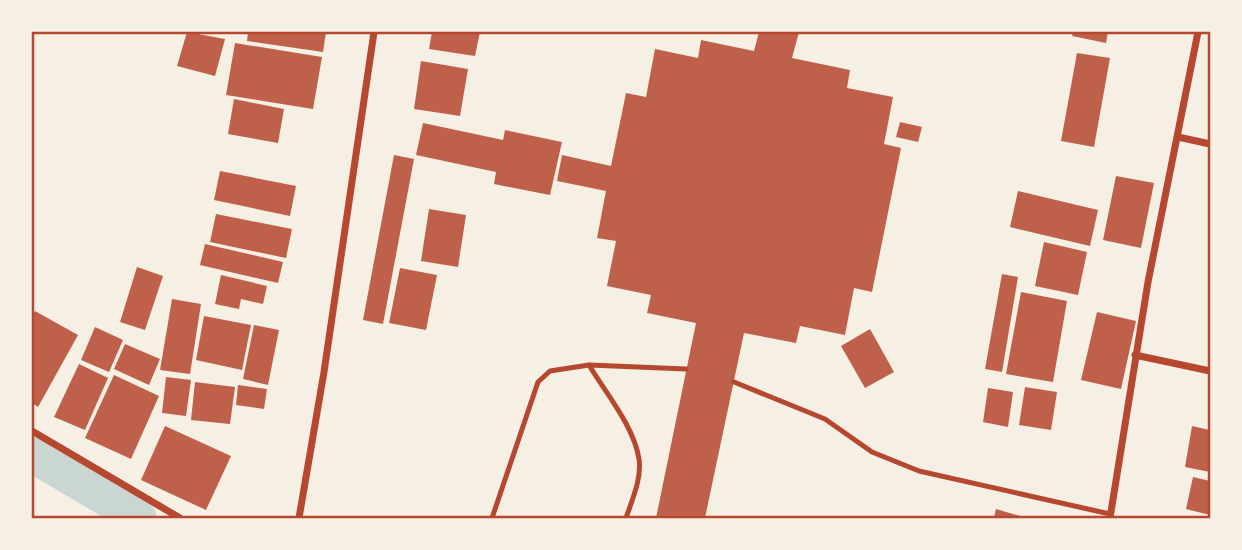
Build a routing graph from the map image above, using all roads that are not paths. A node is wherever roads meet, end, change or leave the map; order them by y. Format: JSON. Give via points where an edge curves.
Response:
{"nodes":[{"id":1,"x":374,"y":32,"type":"edge"},
{"id":2,"x":1198,"y":32,"type":"edge"},
{"id":3,"x":1178,"y":137,"type":"junction"},
{"id":4,"x":1210,"y":144,"type":"edge"},
{"id":5,"x":1135,"y":355,"type":"junction"},
{"id":6,"x":589,"y":365,"type":"junction"},
{"id":7,"x":686,"y":369,"type":"dead end"},
{"id":8,"x":1210,"y":371,"type":"edge"},
{"id":9,"x":734,"y":382,"type":"dead end"},
{"id":10,"x":32,"y":431,"type":"edge"},
{"id":11,"x":1110,"y":516,"type":"edge"},
{"id":12,"x":180,"y":519,"type":"edge"},
{"id":13,"x":299,"y":519,"type":"edge"},
{"id":14,"x":492,"y":519,"type":"edge"},
{"id":15,"x":626,"y":519,"type":"edge"}],
"edges":[{"from":1,"to":13,"type":"street"},
{"from":2,"to":3,"type":"street"},
{"from":3,"to":4,"type":"street"},
{"from":3,"to":5,"type":"street"},
{"from":5,"to":8,"type":"street"},
{"from":5,"to":11,"type":"street"},
{"from":6,"to":7,"type":"lane"},
{"from":6,"to":14,"type":"lane","via":[[550,371],[538,382]]},
{"from":6,"to":15,"type":"lane","via":[[639,458],[638,480]]},
{"from":9,"to":11,"type":"lane","via":[[825,419],[872,452],[919,471]]},
{"from":10,"to":12,"type":"street"}]}
